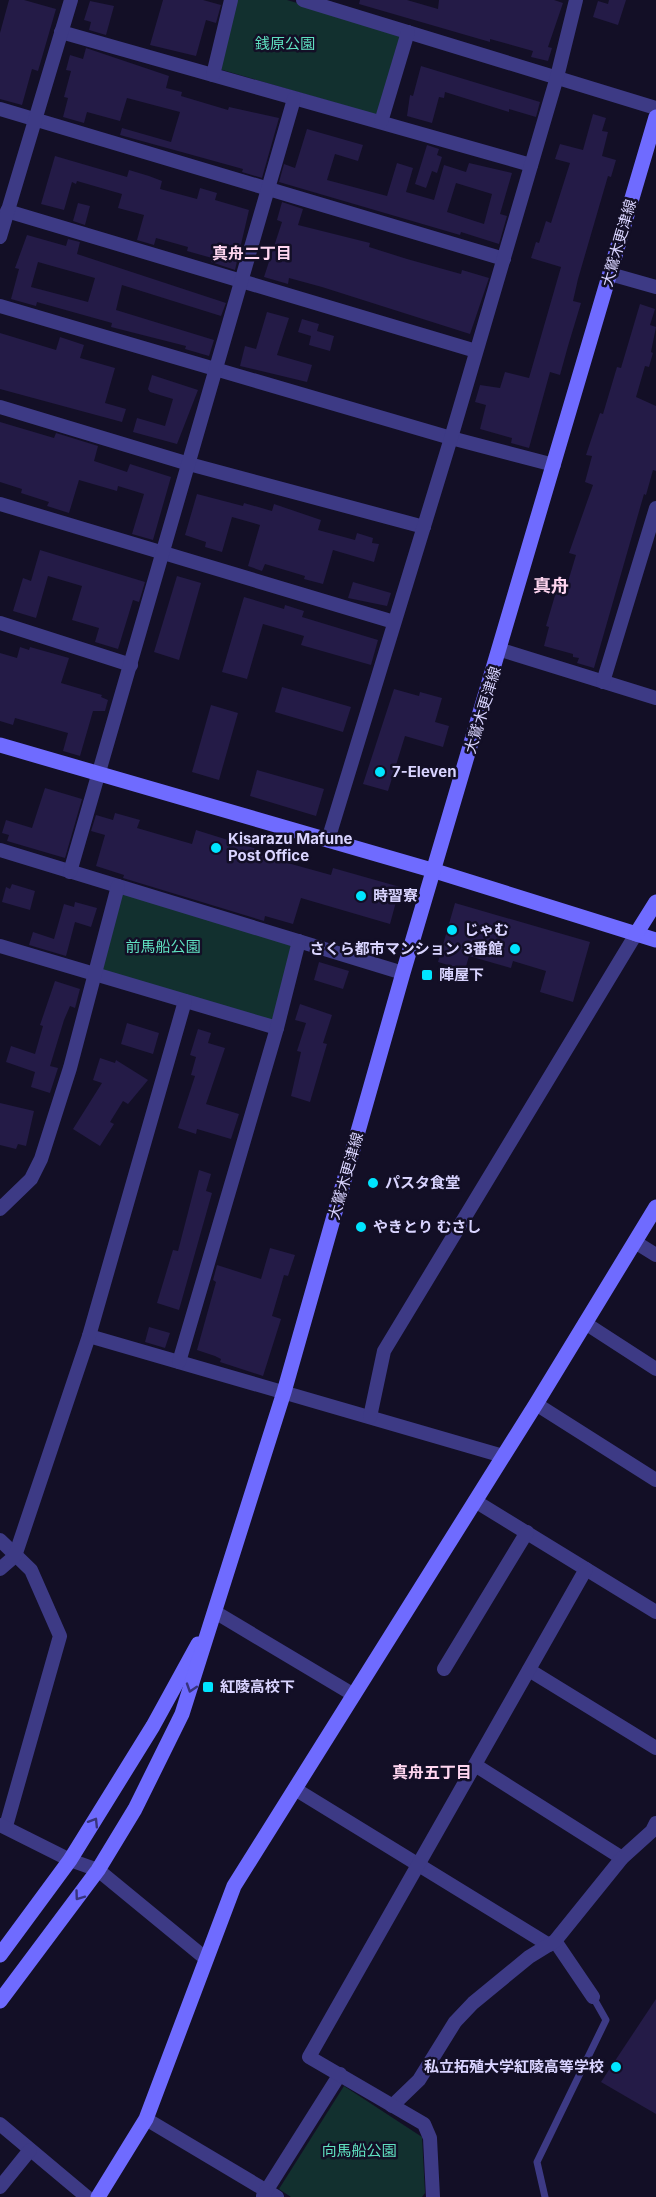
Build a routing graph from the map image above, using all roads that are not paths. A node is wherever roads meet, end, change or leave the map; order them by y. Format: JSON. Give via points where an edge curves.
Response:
{"nodes":[{"id":1,"x":71,"y":0,"type":"edge"},
{"id":2,"x":231,"y":0,"type":"edge"},
{"id":3,"x":303,"y":0,"type":"edge"},
{"id":4,"x":576,"y":0,"type":"edge"},
{"id":5,"x":322,"y":2,"type":"edge"},
{"id":6,"x":61,"y":32,"type":"junction"},
{"id":7,"x":408,"y":32,"type":"junction"},
{"id":8,"x":213,"y":75,"type":"junction"},
{"id":9,"x":557,"y":77,"type":"junction"},
{"id":10,"x":294,"y":99,"type":"junction"},
{"id":11,"x":656,"y":108,"type":"edge"},
{"id":12,"x":0,"y":110,"type":"edge"},
{"id":13,"x":656,"y":117,"type":"edge"},
{"id":14,"x":34,"y":120,"type":"junction"},
{"id":15,"x":381,"y":122,"type":"junction"},
{"id":16,"x":531,"y":165,"type":"junction"},
{"id":17,"x":268,"y":189,"type":"junction"},
{"id":18,"x":7,"y":211,"type":"junction"},
{"id":19,"x":0,"y":237,"type":"edge"},
{"id":20,"x":504,"y":259,"type":"junction"},
{"id":21,"x":610,"y":274,"type":"junction"},
{"id":22,"x":241,"y":283,"type":"junction"},
{"id":23,"x":656,"y":287,"type":"edge"},
{"id":24,"x":0,"y":306,"type":"edge"},
{"id":25,"x":476,"y":351,"type":"junction"},
{"id":26,"x":217,"y":368,"type":"junction"},
{"id":27,"x":0,"y":406,"type":"edge"},
{"id":28,"x":451,"y":438,"type":"junction"},
{"id":29,"x":189,"y":464,"type":"junction"},
{"id":30,"x":554,"y":465,"type":"junction"},
{"id":31,"x":0,"y":504,"type":"edge"},
{"id":32,"x":656,"y":508,"type":"edge"},
{"id":33,"x":424,"y":527,"type":"junction"},
{"id":34,"x":162,"y":554,"type":"junction"},
{"id":35,"x":394,"y":622,"type":"junction"},
{"id":36,"x":0,"y":623,"type":"edge"},
{"id":37,"x":501,"y":650,"type":"junction"},
{"id":38,"x":131,"y":665,"type":"junction"},
{"id":39,"x":603,"y":682,"type":"junction"},
{"id":40,"x":656,"y":698,"type":"edge"},
{"id":41,"x":0,"y":745,"type":"edge"},
{"id":42,"x":100,"y":774,"type":"junction"},
{"id":43,"x":328,"y":840,"type":"junction"},
{"id":44,"x":0,"y":850,"type":"edge"},
{"id":45,"x":70,"y":872,"type":"junction"},
{"id":46,"x":435,"y":872,"type":"junction"},
{"id":47,"x":118,"y":886,"type":"junction"},
{"id":48,"x":656,"y":902,"type":"edge"},
{"id":49,"x":636,"y":934,"type":"junction"},
{"id":50,"x":656,"y":940,"type":"edge"},
{"id":51,"x":298,"y":941,"type":"junction"},
{"id":52,"x":1,"y":949,"type":"edge"},
{"id":53,"x":404,"y":973,"type":"junction"},
{"id":54,"x":95,"y":974,"type":"junction"},
{"id":55,"x":185,"y":1001,"type":"junction"},
{"id":56,"x":277,"y":1028,"type":"junction"},
{"id":57,"x":656,"y":1207,"type":"edge"},
{"id":58,"x":0,"y":1209,"type":"edge"},
{"id":59,"x":635,"y":1242,"type":"junction"},
{"id":60,"x":656,"y":1255,"type":"edge"},
{"id":61,"x":585,"y":1323,"type":"junction"},
{"id":62,"x":89,"y":1336,"type":"junction"},
{"id":63,"x":179,"y":1362,"type":"junction"},
{"id":64,"x":656,"y":1369,"type":"edge"},
{"id":65,"x":284,"y":1392,"type":"junction"},
{"id":66,"x":536,"y":1404,"type":"junction"},
{"id":67,"x":370,"y":1418,"type":"junction"},
{"id":68,"x":503,"y":1456,"type":"junction"},
{"id":69,"x":656,"y":1480,"type":"edge"},
{"id":70,"x":475,"y":1501,"type":"junction"},
{"id":71,"x":527,"y":1532,"type":"junction"},
{"id":72,"x":0,"y":1540,"type":"edge"},
{"id":73,"x":15,"y":1556,"type":"junction"},
{"id":74,"x":0,"y":1569,"type":"edge"},
{"id":75,"x":586,"y":1569,"type":"junction"},
{"id":76,"x":215,"y":1612,"type":"junction"},
{"id":77,"x":656,"y":1612,"type":"edge"},
{"id":78,"x":444,"y":1669,"type":"dead end"},
{"id":79,"x":529,"y":1670,"type":"junction"},
{"id":80,"x":354,"y":1695,"type":"junction"},
{"id":81,"x":656,"y":1748,"type":"edge"},
{"id":82,"x":475,"y":1765,"type":"junction"},
{"id":83,"x":295,"y":1789,"type":"junction"},
{"id":84,"x":656,"y":1823,"type":"edge"},
{"id":85,"x":3,"y":1826,"type":"edge"},
{"id":86,"x":622,"y":1858,"type":"junction"},
{"id":87,"x":70,"y":1860,"type":"junction"},
{"id":88,"x":418,"y":1865,"type":"junction"},
{"id":89,"x":98,"y":1870,"type":"junction"},
{"id":90,"x":552,"y":1943,"type":"junction"},
{"id":91,"x":0,"y":1955,"type":"edge"},
{"id":92,"x":205,"y":1958,"type":"junction"},
{"id":93,"x":593,"y":1997,"type":"joint"},
{"id":94,"x":0,"y":2001,"type":"edge"},
{"id":95,"x":340,"y":2074,"type":"junction"},
{"id":96,"x":392,"y":2106,"type":"junction"},
{"id":97,"x":146,"y":2119,"type":"junction"},
{"id":98,"x":0,"y":2124,"type":"edge"},
{"id":99,"x":30,"y":2150,"type":"junction"},
{"id":100,"x":0,"y":2187,"type":"edge"},
{"id":101,"x":269,"y":2195,"type":"edge"},
{"id":102,"x":87,"y":2197,"type":"edge"},
{"id":103,"x":98,"y":2197,"type":"edge"},
{"id":104,"x":433,"y":2197,"type":"edge"},
{"id":105,"x":545,"y":2197,"type":"edge"}],
"edges":[{"from":1,"to":6,"type":"street"},
{"from":2,"to":8,"type":"street"},
{"from":3,"to":5,"type":"street"},
{"from":4,"to":9,"type":"street"},
{"from":5,"to":7,"type":"street"},
{"from":6,"to":8,"type":"street"},
{"from":6,"to":14,"type":"street"},
{"from":7,"to":9,"type":"street"},
{"from":7,"to":15,"type":"street"},
{"from":8,"to":10,"type":"street"},
{"from":9,"to":11,"type":"street"},
{"from":9,"to":16,"type":"street"},
{"from":10,"to":15,"type":"street"},
{"from":10,"to":17,"type":"street"},
{"from":12,"to":14,"type":"street"},
{"from":13,"to":21,"type":"main road","name":"大鷲木更津線"},
{"from":14,"to":17,"type":"street"},
{"from":14,"to":18,"type":"street"},
{"from":15,"to":16,"type":"street"},
{"from":16,"to":20,"type":"street"},
{"from":17,"to":20,"type":"street"},
{"from":17,"to":22,"type":"street"},
{"from":18,"to":19,"type":"street"},
{"from":18,"to":22,"type":"street"},
{"from":20,"to":25,"type":"street"},
{"from":21,"to":23,"type":"street"},
{"from":21,"to":30,"type":"main road","name":"大鷲木更津線"},
{"from":22,"to":25,"type":"street"},
{"from":22,"to":26,"type":"street"},
{"from":24,"to":26,"type":"street"},
{"from":25,"to":28,"type":"street"},
{"from":26,"to":28,"type":"street"},
{"from":26,"to":29,"type":"street"},
{"from":27,"to":29,"type":"street"},
{"from":28,"to":30,"type":"street"},
{"from":28,"to":33,"type":"street"},
{"from":29,"to":33,"type":"street"},
{"from":29,"to":34,"type":"street"},
{"from":30,"to":37,"type":"main road","name":"大鷲木更津線"},
{"from":31,"to":34,"type":"street"},
{"from":32,"to":39,"type":"street"},
{"from":33,"to":35,"type":"street"},
{"from":34,"to":35,"type":"street"},
{"from":34,"to":38,"type":"street"},
{"from":35,"to":43,"type":"street"},
{"from":36,"to":38,"type":"street"},
{"from":37,"to":39,"type":"street"},
{"from":37,"to":46,"type":"main road","name":"大鷲木更津線"},
{"from":38,"to":42,"type":"street"},
{"from":39,"to":40,"type":"street"},
{"from":41,"to":42,"type":"main road"},
{"from":42,"to":43,"type":"main road"},
{"from":42,"to":45,"type":"street"},
{"from":43,"to":46,"type":"main road"},
{"from":44,"to":45,"type":"street"},
{"from":45,"to":47,"type":"street"},
{"from":46,"to":49,"type":"main road"},
{"from":46,"to":53,"type":"main road","name":"大鷲木更津線"},
{"from":47,"to":51,"type":"street"},
{"from":47,"to":54,"type":"street"},
{"from":48,"to":49,"type":"main road"},
{"from":49,"to":50,"type":"main road"},
{"from":49,"to":67,"type":"street","via":[[384,1351]]},
{"from":51,"to":53,"type":"street"},
{"from":51,"to":56,"type":"street"},
{"from":52,"to":54,"type":"street"},
{"from":53,"to":65,"type":"main road","name":"大鷲木更津線"},
{"from":54,"to":55,"type":"street"},
{"from":54,"to":58,"type":"street","via":[[41,1159],[31,1179]]},
{"from":55,"to":56,"type":"street"},
{"from":55,"to":62,"type":"street"},
{"from":56,"to":63,"type":"street"},
{"from":57,"to":59,"type":"main road"},
{"from":59,"to":60,"type":"street"},
{"from":59,"to":61,"type":"main road"},
{"from":61,"to":64,"type":"street"},
{"from":61,"to":66,"type":"main road"},
{"from":62,"to":63,"type":"street"},
{"from":62,"to":73,"type":"street"},
{"from":63,"to":65,"type":"street"},
{"from":65,"to":67,"type":"street"},
{"from":65,"to":76,"type":"main road","name":"大鷲木更津線"},
{"from":66,"to":68,"type":"main road"},
{"from":66,"to":69,"type":"street"},
{"from":67,"to":68,"type":"street"},
{"from":68,"to":70,"type":"main road"},
{"from":70,"to":71,"type":"street"},
{"from":70,"to":80,"type":"main road"},
{"from":71,"to":75,"type":"street"},
{"from":71,"to":78,"type":"street"},
{"from":72,"to":73,"type":"street"},
{"from":73,"to":74,"type":"street"},
{"from":73,"to":85,"type":"street","via":[[31,1570],[60,1636]]},
{"from":75,"to":77,"type":"street"},
{"from":75,"to":79,"type":"street"},
{"from":76,"to":80,"type":"street"},
{"from":87,"to":76,"type":"main road","one_way":true,"via":[[153,1726]]},
{"from":76,"to":89,"type":"main road","one_way":true,"via":[[182,1714],[135,1809]]},
{"from":79,"to":81,"type":"street"},
{"from":79,"to":82,"type":"street"},
{"from":80,"to":83,"type":"main road"},
{"from":82,"to":86,"type":"street"},
{"from":82,"to":88,"type":"street"},
{"from":83,"to":88,"type":"street"},
{"from":83,"to":92,"type":"main road","via":[[234,1886]]},
{"from":84,"to":86,"type":"street"},
{"from":85,"to":87,"type":"street"},
{"from":86,"to":90,"type":"street"},
{"from":87,"to":89,"type":"street"},
{"from":87,"to":91,"type":"main road"},
{"from":88,"to":90,"type":"street"},
{"from":88,"to":95,"type":"street","via":[[309,2057]]},
{"from":89,"to":92,"type":"street"},
{"from":89,"to":94,"type":"main road","one_way":true},
{"from":90,"to":93,"type":"street"},
{"from":90,"to":96,"type":"street","via":[[473,2003],[455,2022],[419,2080]]},
{"from":92,"to":97,"type":"main road"},
{"from":93,"to":105,"type":"lane","via":[[606,2020],[537,2162]]},
{"from":95,"to":96,"type":"street"},
{"from":95,"to":101,"type":"street"},
{"from":96,"to":104,"type":"street","via":[[424,2124],[430,2138]]},
{"from":97,"to":101,"type":"street"},
{"from":97,"to":103,"type":"main road"},
{"from":98,"to":99,"type":"street"},
{"from":99,"to":100,"type":"street"},
{"from":99,"to":102,"type":"street"}]}
